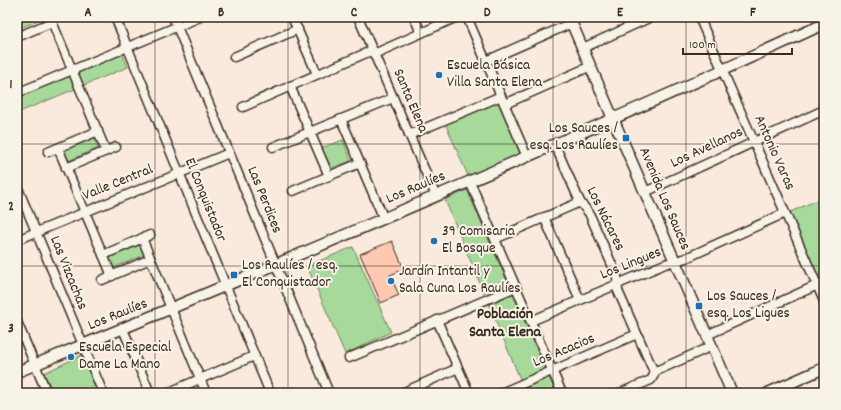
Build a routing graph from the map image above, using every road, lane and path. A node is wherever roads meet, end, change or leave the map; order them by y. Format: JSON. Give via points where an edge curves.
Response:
{"nodes":[{"id":1,"x":115,"y":17,"type":"edge"},
{"id":2,"x":173,"y":17,"type":"edge"},
{"id":3,"x":200,"y":17,"type":"edge"},
{"id":4,"x":292,"y":17,"type":"edge"},
{"id":5,"x":358,"y":17,"type":"edge"},
{"id":6,"x":414,"y":17,"type":"edge"},
{"id":7,"x":457,"y":17,"type":"edge"},
{"id":8,"x":467,"y":17,"type":"edge"},
{"id":9,"x":651,"y":17,"type":"edge"},
{"id":10,"x":699,"y":17,"type":"edge"},
{"id":11,"x":51,"y":20,"type":"edge"},
{"id":12,"x":571,"y":20,"type":"edge"},
{"id":13,"x":824,"y":24,"type":"edge"},
{"id":14,"x":177,"y":27,"type":"junction"},
{"id":15,"x":298,"y":29,"type":"junction"},
{"id":16,"x":421,"y":33,"type":"junction"},
{"id":17,"x":17,"y":37,"type":"edge"},
{"id":18,"x":127,"y":47,"type":"junction"},
{"id":19,"x":583,"y":48,"type":"junction"},
{"id":20,"x":373,"y":52,"type":"junction"},
{"id":21,"x":234,"y":57,"type":"dead end"},
{"id":22,"x":486,"y":61,"type":"junction"},
{"id":23,"x":591,"y":66,"type":"junction"},
{"id":24,"x":72,"y":70,"type":"junction"},
{"id":25,"x":722,"y":70,"type":"junction"},
{"id":26,"x":317,"y":74,"type":"junction"},
{"id":27,"x":290,"y":86,"type":"junction"},
{"id":28,"x":17,"y":93,"type":"edge"},
{"id":29,"x":501,"y":96,"type":"junction"},
{"id":30,"x":393,"y":98,"type":"junction"},
{"id":31,"x":504,"y":104,"type":"junction"},
{"id":32,"x":243,"y":107,"type":"dead end"},
{"id":33,"x":824,"y":110,"type":"edge"},
{"id":34,"x":341,"y":120,"type":"junction"},
{"id":35,"x":614,"y":120,"type":"junction"},
{"id":36,"x":98,"y":131,"type":"junction"},
{"id":37,"x":310,"y":132,"type":"junction"},
{"id":38,"x":409,"y":135,"type":"junction"},
{"id":39,"x":754,"y":142,"type":"junction"},
{"id":40,"x":555,"y":145,"type":"junction"},
{"id":41,"x":116,"y":147,"type":"dead end"},
{"id":42,"x":58,"y":148,"type":"junction"},
{"id":43,"x":273,"y":148,"type":"dead end"},
{"id":44,"x":106,"y":151,"type":"junction"},
{"id":45,"x":48,"y":152,"type":"dead end"},
{"id":46,"x":229,"y":152,"type":"junction"},
{"id":47,"x":527,"y":157,"type":"junction"},
{"id":48,"x":360,"y":163,"type":"junction"},
{"id":49,"x":66,"y":168,"type":"junction"},
{"id":50,"x":179,"y":173,"type":"junction"},
{"id":51,"x":329,"y":176,"type":"junction"},
{"id":52,"x":470,"y":182,"type":"junction"},
{"id":53,"x":17,"y":186,"type":"edge"},
{"id":54,"x":293,"y":191,"type":"dead end"},
{"id":55,"x":645,"y":192,"type":"junction"},
{"id":56,"x":436,"y":196,"type":"junction"},
{"id":57,"x":580,"y":202,"type":"junction"},
{"id":58,"x":85,"y":212,"type":"junction"},
{"id":59,"x":785,"y":213,"type":"junction"},
{"id":60,"x":384,"y":218,"type":"junction"},
{"id":61,"x":544,"y":218,"type":"junction"},
{"id":62,"x":36,"y":232,"type":"junction"},
{"id":63,"x":150,"y":235,"type":"dead end"},
{"id":64,"x":142,"y":238,"type":"junction"},
{"id":65,"x":495,"y":239,"type":"junction"},
{"id":66,"x":17,"y":240,"type":"edge"},
{"id":67,"x":103,"y":255,"type":"junction"},
{"id":68,"x":150,"y":259,"type":"junction"},
{"id":69,"x":675,"y":261,"type":"junction"},
{"id":70,"x":276,"y":265,"type":"junction"},
{"id":71,"x":112,"y":276,"type":"junction"},
{"id":72,"x":102,"y":280,"type":"dead end"},
{"id":73,"x":820,"y":283,"type":"edge"},
{"id":74,"x":618,"y":284,"type":"junction"},
{"id":75,"x":226,"y":287,"type":"junction"},
{"id":76,"x":516,"y":287,"type":"junction"},
{"id":77,"x":580,"y":300,"type":"junction"},
{"id":78,"x":824,"y":301,"type":"edge"},
{"id":79,"x":171,"y":309,"type":"junction"},
{"id":80,"x":437,"y":320,"type":"junction"},
{"id":81,"x":531,"y":321,"type":"junction"},
{"id":82,"x":17,"y":322,"type":"edge"},
{"id":83,"x":123,"y":329,"type":"junction"},
{"id":84,"x":637,"y":334,"type":"junction"},
{"id":85,"x":707,"y":335,"type":"junction"},
{"id":86,"x":83,"y":345,"type":"junction"},
{"id":87,"x":712,"y":346,"type":"junction"},
{"id":88,"x":254,"y":356,"type":"junction"},
{"id":89,"x":349,"y":358,"type":"dead end"},
{"id":90,"x":36,"y":365,"type":"junction"},
{"id":91,"x":458,"y":368,"type":"junction"},
{"id":92,"x":824,"y":368,"type":"edge"},
{"id":93,"x":552,"y":371,"type":"junction"},
{"id":94,"x":17,"y":372,"type":"edge"},
{"id":95,"x":654,"y":372,"type":"junction"},
{"id":96,"x":200,"y":379,"type":"junction"},
{"id":97,"x":47,"y":393,"type":"edge"},
{"id":98,"x":103,"y":393,"type":"edge"},
{"id":99,"x":150,"y":393,"type":"edge"},
{"id":100,"x":167,"y":393,"type":"edge"},
{"id":101,"x":206,"y":393,"type":"edge"},
{"id":102,"x":270,"y":393,"type":"edge"},
{"id":103,"x":329,"y":393,"type":"edge"},
{"id":104,"x":402,"y":393,"type":"edge"},
{"id":105,"x":469,"y":393,"type":"edge"},
{"id":106,"x":501,"y":393,"type":"edge"},
{"id":107,"x":562,"y":393,"type":"edge"},
{"id":108,"x":620,"y":393,"type":"edge"},
{"id":109,"x":732,"y":393,"type":"edge"},
{"id":110,"x":768,"y":393,"type":"edge"}],
"edges":[{"from":1,"to":18,"type":"street","name":"El Conquistador"},
{"from":2,"to":14,"type":"street","name":"Las Perdices"},
{"from":3,"to":14,"type":"street"},
{"from":4,"to":15,"type":"street"},
{"from":5,"to":20,"type":"street","name":"Santa Elena"},
{"from":6,"to":16,"type":"street"},
{"from":7,"to":16,"type":"street"},
{"from":8,"to":22,"type":"street"},
{"from":9,"to":19,"type":"street"},
{"from":10,"to":25,"type":"street","name":"Antonio Varas"},
{"from":11,"to":17,"type":"street"},
{"from":11,"to":24,"type":"street"},
{"from":12,"to":19,"type":"street","name":"Avenida Los Sauces"},
{"from":12,"to":22,"type":"street"},
{"from":13,"to":25,"type":"street","name":"Los Raulíes"},
{"from":14,"to":18,"type":"street"},
{"from":14,"to":46,"type":"street","name":"Las Perdices"},
{"from":15,"to":21,"type":"street"},
{"from":15,"to":26,"type":"street"},
{"from":16,"to":20,"type":"street"},
{"from":18,"to":24,"type":"street"},
{"from":18,"to":50,"type":"street","name":"El Conquistador"},
{"from":19,"to":23,"type":"street","name":"Avenida Los Sauces"},
{"from":20,"to":26,"type":"street"},
{"from":20,"to":30,"type":"street","name":"Santa Elena"},
{"from":22,"to":29,"type":"street"},
{"from":23,"to":31,"type":"street"},
{"from":23,"to":35,"type":"street","name":"Avenida Los Sauces"},
{"from":24,"to":28,"type":"street"},
{"from":24,"to":36,"type":"street"},
{"from":25,"to":35,"type":"street","name":"Los Raulíes"},
{"from":25,"to":39,"type":"street","name":"Antonio Varas"},
{"from":26,"to":27,"type":"street"},
{"from":27,"to":32,"type":"street"},
{"from":27,"to":37,"type":"street"},
{"from":29,"to":31,"type":"street"},
{"from":29,"to":38,"type":"street"},
{"from":30,"to":34,"type":"street"},
{"from":30,"to":38,"type":"street","name":"Santa Elena"},
{"from":31,"to":47,"type":"street"},
{"from":33,"to":39,"type":"street","name":"Los Avellanos"},
{"from":34,"to":37,"type":"street"},
{"from":34,"to":48,"type":"street"},
{"from":35,"to":40,"type":"street","name":"Los Raulíes"},
{"from":35,"to":55,"type":"street","name":"Avenida Los Sauces"},
{"from":36,"to":42,"type":"street"},
{"from":36,"to":44,"type":"street"},
{"from":37,"to":43,"type":"street"},
{"from":37,"to":51,"type":"street"},
{"from":38,"to":56,"type":"street","name":"Santa Elena"},
{"from":39,"to":55,"type":"street","name":"Los Avellanos"},
{"from":39,"to":59,"type":"street","name":"Antonio Varas"},
{"from":40,"to":47,"type":"street","name":"Los Raulíes"},
{"from":40,"to":57,"type":"street","name":"Los Nácares"},
{"from":41,"to":44,"type":"street"},
{"from":42,"to":45,"type":"street"},
{"from":42,"to":49,"type":"street"},
{"from":44,"to":49,"type":"street"},
{"from":46,"to":50,"type":"street","name":"Valle Central"},
{"from":46,"to":70,"type":"street","name":"Las Perdices"},
{"from":47,"to":52,"type":"street","name":"Los Raulíes"},
{"from":48,"to":51,"type":"street"},
{"from":48,"to":60,"type":"street"},
{"from":49,"to":58,"type":"street"},
{"from":50,"to":58,"type":"street","name":"Valle Central"},
{"from":50,"to":75,"type":"street","name":"El Conquistador"},
{"from":51,"to":54,"type":"street"},
{"from":52,"to":56,"type":"street","name":"Los Raulíes"},
{"from":52,"to":65,"type":"street"},
{"from":53,"to":62,"type":"street","name":"Las Vizcachas"},
{"from":55,"to":69,"type":"street","name":"Avenida Los Sauces"},
{"from":56,"to":60,"type":"street","name":"Los Raulíes"},
{"from":57,"to":61,"type":"street"},
{"from":57,"to":74,"type":"street","name":"Los Nácares","via":[[589,213],[617,276]]},
{"from":58,"to":62,"type":"street","name":"Valle Central"},
{"from":58,"to":67,"type":"street"},
{"from":59,"to":69,"type":"street","name":"Los Lingues"},
{"from":59,"to":73,"type":"street","name":"Antonio Varas"},
{"from":60,"to":70,"type":"street","name":"Los Raulíes"},
{"from":61,"to":65,"type":"street"},
{"from":61,"to":77,"type":"street"},
{"from":62,"to":66,"type":"street","name":"Valle Central"},
{"from":62,"to":86,"type":"street","name":"Las Vizcachas"},
{"from":63,"to":64,"type":"street"},
{"from":64,"to":67,"type":"street"},
{"from":64,"to":68,"type":"street"},
{"from":65,"to":76,"type":"street"},
{"from":67,"to":71,"type":"street"},
{"from":68,"to":71,"type":"street"},
{"from":68,"to":79,"type":"street"},
{"from":69,"to":74,"type":"street","name":"Los Lingues"},
{"from":69,"to":85,"type":"street","name":"Avenida Los Sauces"},
{"from":70,"to":75,"type":"street","name":"Los Raulíes"},
{"from":70,"to":103,"type":"street","name":"Las Perdices"},
{"from":71,"to":72,"type":"street"},
{"from":73,"to":78,"type":"street","name":"Antonio Varas"},
{"from":73,"to":85,"type":"street"},
{"from":74,"to":77,"type":"street","name":"Los Lingues"},
{"from":74,"to":84,"type":"street","name":"Los Nácares","via":[[618,291]]},
{"from":75,"to":79,"type":"street","name":"Los Raulíes"},
{"from":75,"to":88,"type":"street","name":"El Conquistador"},
{"from":76,"to":80,"type":"street"},
{"from":76,"to":81,"type":"street"},
{"from":77,"to":81,"type":"street","name":"Los Lingues"},
{"from":79,"to":83,"type":"street","name":"Los Raulíes"},
{"from":79,"to":96,"type":"street"},
{"from":80,"to":89,"type":"street"},
{"from":80,"to":91,"type":"street"},
{"from":81,"to":93,"type":"street"},
{"from":82,"to":90,"type":"street"},
{"from":83,"to":86,"type":"street","name":"Los Raulíes"},
{"from":83,"to":99,"type":"street"},
{"from":84,"to":93,"type":"street","name":"Los Acacios"},
{"from":84,"to":95,"type":"street","name":"Los Nácares"},
{"from":85,"to":87,"type":"street","name":"Avenida Los Sauces"},
{"from":86,"to":90,"type":"street","name":"Los Raulíes"},
{"from":86,"to":98,"type":"street","name":"Las Vizcachas"},
{"from":87,"to":95,"type":"street"},
{"from":87,"to":109,"type":"street","name":"Avenida Los Sauces"},
{"from":88,"to":96,"type":"street"},
{"from":88,"to":102,"type":"street","name":"El Conquistador"},
{"from":90,"to":94,"type":"street","name":"Los Raulíes"},
{"from":90,"to":97,"type":"street"},
{"from":91,"to":104,"type":"street"},
{"from":91,"to":105,"type":"street"},
{"from":92,"to":110,"type":"street"},
{"from":93,"to":106,"type":"street","name":"Los Acacios"},
{"from":93,"to":107,"type":"street"},
{"from":95,"to":108,"type":"street","via":[[651,380]]},
{"from":96,"to":100,"type":"street"},
{"from":96,"to":101,"type":"street"}]}
